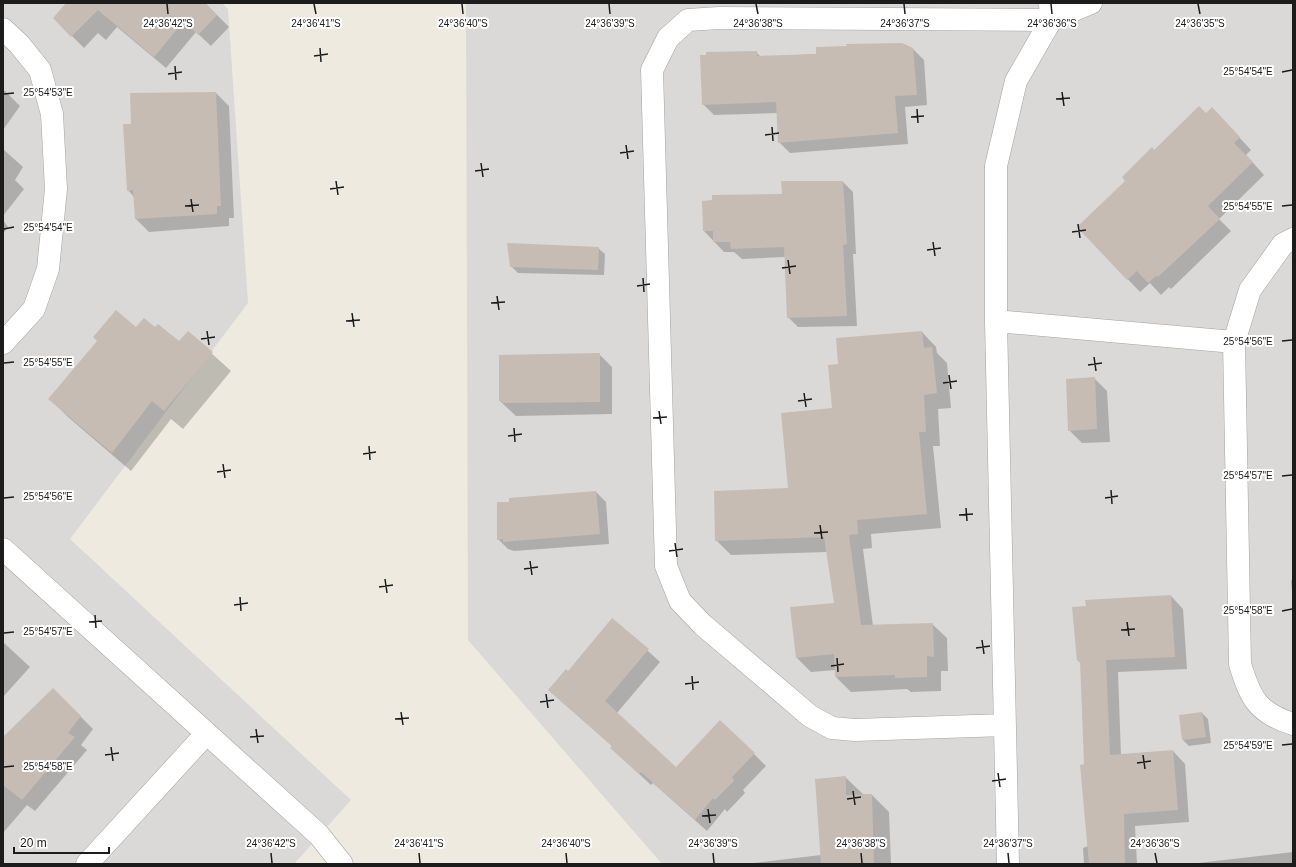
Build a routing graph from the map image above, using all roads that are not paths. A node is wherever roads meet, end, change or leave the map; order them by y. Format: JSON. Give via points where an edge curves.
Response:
{"nodes":[{"id":1,"x":1091,"y":3,"type":"edge"},
{"id":2,"x":718,"y":10,"type":"edge"},
{"id":3,"x":1050,"y":11,"type":"edge"},
{"id":4,"x":3,"y":29,"type":"edge"},
{"id":5,"x":1293,"y":239,"type":"edge"},
{"id":6,"x":996,"y":321,"type":"junction"},
{"id":7,"x":1234,"y":342,"type":"junction"},
{"id":8,"x":3,"y":343,"type":"edge"},
{"id":9,"x":3,"y":549,"type":"edge"},
{"id":10,"x":1293,"y":724,"type":"edge"},
{"id":11,"x":1005,"y":725,"type":"junction"},
{"id":12,"x":206,"y":734,"type":"junction"},
{"id":13,"x":87,"y":864,"type":"edge"},
{"id":14,"x":342,"y":864,"type":"edge"},
{"id":15,"x":1008,"y":864,"type":"edge"}],
"edges":[{"from":1,"to":3,"type":"street"},
{"from":2,"to":3,"type":"street"},
{"from":2,"to":11,"type":"street","via":[[688,20],[668,38],[652,70],[666,566],[680,601],[703,625],[810,716],[832,728],[855,730]]},
{"from":3,"to":6,"type":"street","via":[[1016,81],[996,166]]},
{"from":4,"to":8,"type":"street","via":[[20,44],[40,70],[52,114],[56,189],[48,269],[34,309]]},
{"from":5,"to":7,"type":"street","via":[[1283,244],[1250,290]]},
{"from":6,"to":7,"type":"street"},
{"from":6,"to":11,"type":"street"},
{"from":7,"to":10,"type":"street","via":[[1240,664],[1248,690],[1262,710]]},
{"from":9,"to":12,"type":"street"},
{"from":11,"to":15,"type":"street"},
{"from":12,"to":13,"type":"street"},
{"from":12,"to":14,"type":"street","via":[[319,835]]}]}
